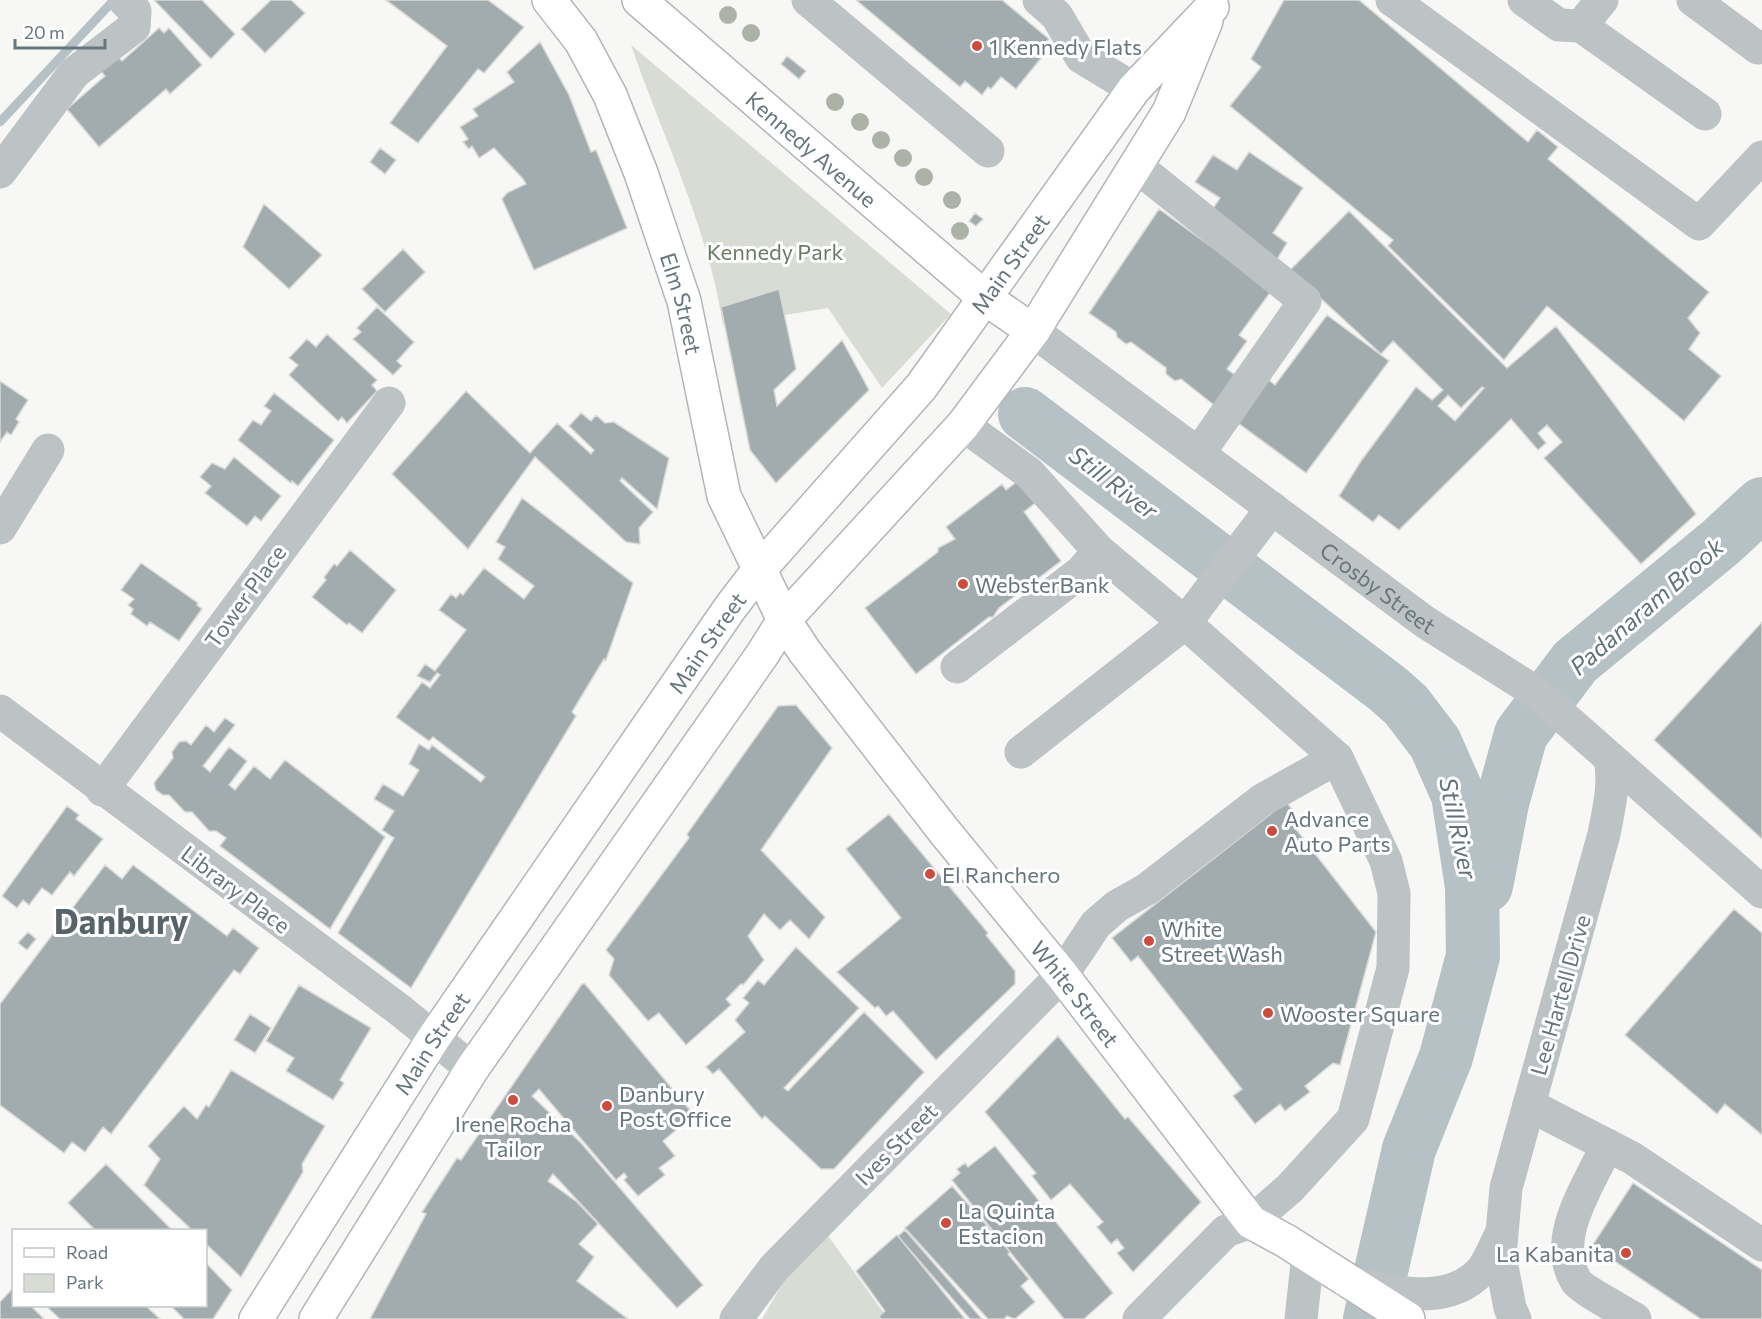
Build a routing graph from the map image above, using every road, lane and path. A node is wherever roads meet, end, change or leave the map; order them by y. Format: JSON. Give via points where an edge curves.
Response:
{"nodes":[{"id":1,"x":124,"y":0,"type":"edge"},
{"id":2,"x":549,"y":0,"type":"edge"},
{"id":3,"x":639,"y":0,"type":"edge"},
{"id":4,"x":808,"y":0,"type":"edge"},
{"id":5,"x":1039,"y":0,"type":"edge"},
{"id":6,"x":1392,"y":0,"type":"edge"},
{"id":7,"x":1524,"y":0,"type":"edge"},
{"id":8,"x":1602,"y":0,"type":"edge"},
{"id":9,"x":1693,"y":0,"type":"edge"},
{"id":10,"x":1214,"y":4,"type":"edge"},
{"id":11,"x":1581,"y":26,"type":"junction"},
{"id":12,"x":1758,"y":48,"type":"dead end"},
{"id":13,"x":1134,"y":88,"type":"junction"},
{"id":14,"x":1705,"y":114,"type":"dead end"},
{"id":15,"x":988,"y":151,"type":"dead end"},
{"id":16,"x":1760,"y":164,"type":"edge"},
{"id":17,"x":1136,"y":166,"type":"junction"},
{"id":18,"x":0,"y":172,"type":"edge"},
{"id":19,"x":985,"y":298,"type":"junction"},
{"id":20,"x":1034,"y":331,"type":"junction"},
{"id":21,"x":389,"y":403,"type":"dead end"},
{"id":22,"x":963,"y":425,"type":"junction"},
{"id":23,"x":48,"y":450,"type":"dead end"},
{"id":24,"x":1199,"y":453,"type":"junction"},
{"id":25,"x":1272,"y":508,"type":"junction"},
{"id":26,"x":0,"y":528,"type":"edge"},
{"id":27,"x":1099,"y":551,"type":"junction"},
{"id":28,"x":759,"y":570,"type":"junction"},
{"id":29,"x":784,"y":620,"type":"junction"},
{"id":30,"x":1185,"y":623,"type":"junction"},
{"id":31,"x":957,"y":667,"type":"dead end"},
{"id":32,"x":0,"y":711,"type":"edge"},
{"id":33,"x":1600,"y":750,"type":"junction"},
{"id":34,"x":1021,"y":752,"type":"dead end"},
{"id":35,"x":1337,"y":758,"type":"junction"},
{"id":36,"x":102,"y":790,"type":"junction"},
{"id":37,"x":1762,"y":892,"type":"edge"},
{"id":38,"x":1062,"y":975,"type":"junction"},
{"id":39,"x":432,"y":1039,"type":"junction"},
{"id":40,"x":472,"y":1069,"type":"junction"},
{"id":41,"x":1529,"y":1105,"type":"junction"},
{"id":42,"x":1607,"y":1145,"type":"junction"},
{"id":43,"x":1251,"y":1222,"type":"junction"},
{"id":44,"x":1502,"y":1231,"type":"junction"},
{"id":45,"x":1762,"y":1245,"type":"edge"},
{"id":46,"x":1329,"y":1270,"type":"junction"},
{"id":47,"x":1418,"y":1307,"type":"edge"},
{"id":48,"x":256,"y":1319,"type":"edge"},
{"id":49,"x":316,"y":1319,"type":"edge"},
{"id":50,"x":736,"y":1319,"type":"edge"},
{"id":51,"x":1139,"y":1319,"type":"edge"},
{"id":52,"x":1301,"y":1319,"type":"edge"},
{"id":53,"x":1515,"y":1319,"type":"edge"},
{"id":54,"x":1635,"y":1319,"type":"edge"}],
"edges":[{"from":1,"to":18,"type":"street","via":[[135,11],[134,27],[74,74]]},
{"from":2,"to":28,"type":"main road","name":"Elm Street","via":[[581,41],[610,95],[642,173],[684,301],[724,496]]},
{"from":3,"to":19,"type":"main road","name":"Kennedy Avenue"},
{"from":4,"to":15,"type":"street"},
{"from":5,"to":13,"type":"street","via":[[1057,16],[1081,57]]},
{"from":6,"to":16,"type":"street","via":[[1699,225]]},
{"from":7,"to":11,"type":"street","via":[[1559,25]]},
{"from":8,"to":11,"type":"street"},
{"from":9,"to":12,"type":"street"},
{"from":10,"to":13,"type":"main road","name":"Main Street"},
{"from":10,"to":17,"type":"main road","name":"Main Street","via":[[1169,112]]},
{"from":11,"to":14,"type":"street"},
{"from":13,"to":19,"type":"main road","name":"Main Street"},
{"from":17,"to":20,"type":"main road","name":"Main Street"},
{"from":17,"to":24,"type":"street","via":[[1305,301]]},
{"from":19,"to":20,"type":"main road","name":"Crosby Street"},
{"from":19,"to":28,"type":"main road","name":"Main Street","via":[[921,387]]},
{"from":20,"to":22,"type":"main road","name":"Main Street"},
{"from":20,"to":24,"type":"street","name":"Crosby Street"},
{"from":21,"to":36,"type":"street","name":"Tower Place"},
{"from":22,"to":27,"type":"street","via":[[1029,473]]},
{"from":22,"to":29,"type":"main road","name":"Main Street"},
{"from":23,"to":26,"type":"street"},
{"from":24,"to":25,"type":"street","name":"Crosby Street"},
{"from":25,"to":30,"type":"street"},
{"from":25,"to":33,"type":"street","name":"Crosby Street","via":[[1425,622],[1534,691]]},
{"from":27,"to":30,"type":"street"},
{"from":27,"to":31,"type":"street","via":[[1082,571]]},
{"from":28,"to":29,"type":"main road","name":"Elm Street"},
{"from":28,"to":39,"type":"main road","name":"Main Street"},
{"from":29,"to":38,"type":"main road","name":"White Street","via":[[944,831]]},
{"from":29,"to":40,"type":"main road","name":"Main Street"},
{"from":30,"to":34,"type":"street"},
{"from":30,"to":35,"type":"street"},
{"from":32,"to":36,"type":"street","name":"Library Place"},
{"from":33,"to":37,"type":"street","name":"Crosby Street"},
{"from":33,"to":41,"type":"street","name":"Lee Hartell Drive","via":[[1613,775],[1612,795]]},
{"from":35,"to":38,"type":"street","name":"Ives Street","via":[[1262,801],[1147,889],[1118,906],[1096,924]]},
{"from":35,"to":43,"type":"street","via":[[1386,861],[1392,882],[1393,968],[1353,1119],[1290,1188]]},
{"from":36,"to":39,"type":"street","name":"Library Place","via":[[401,1011]]},
{"from":38,"to":43,"type":"main road","name":"White Street"},
{"from":38,"to":50,"type":"street","name":"Ives Street","via":[[774,1268]]},
{"from":39,"to":40,"type":"street","name":"Library Place"},
{"from":39,"to":48,"type":"main road","name":"Main Street"},
{"from":40,"to":49,"type":"main road","name":"Main Street"},
{"from":41,"to":42,"type":"street"},
{"from":41,"to":44,"type":"street","name":"Lee Hartell Drive","via":[[1506,1188]]},
{"from":42,"to":45,"type":"street"},
{"from":42,"to":54,"type":"street","via":[[1569,1229],[1568,1258],[1577,1282]]},
{"from":43,"to":46,"type":"main road","name":"White Street"},
{"from":43,"to":51,"type":"street","via":[[1226,1231]]},
{"from":44,"to":47,"type":"street","name":"Lee Hartell Drive","via":[[1481,1271]]},
{"from":44,"to":53,"type":"street","name":"Lee Hartell Drive","via":[[1500,1256]]},
{"from":46,"to":47,"type":"main road","name":"White Street"},
{"from":46,"to":52,"type":"street"}]}
